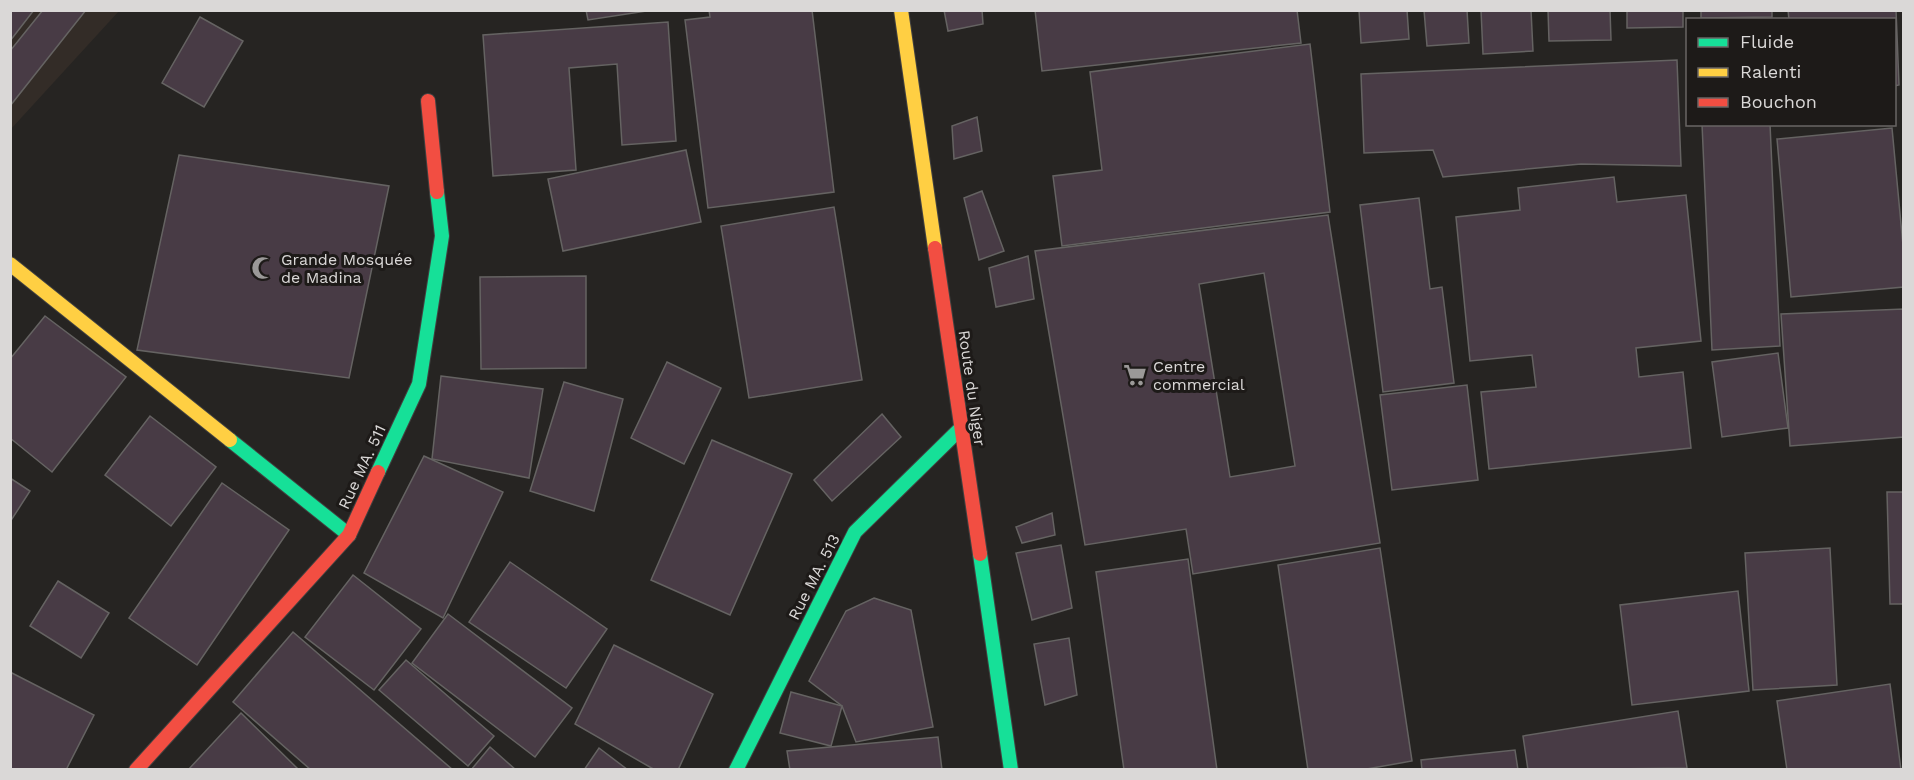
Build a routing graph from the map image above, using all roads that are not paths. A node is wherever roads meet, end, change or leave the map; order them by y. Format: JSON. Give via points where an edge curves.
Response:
{"nodes":[{"id":1,"x":901,"y":10,"type":"edge"},
{"id":2,"x":428,"y":101,"type":"dead end"},
{"id":3,"x":10,"y":264,"type":"edge"},
{"id":4,"x":961,"y":428,"type":"junction"},
{"id":5,"x":350,"y":535,"type":"junction"},
{"id":6,"x":136,"y":770,"type":"edge"},
{"id":7,"x":736,"y":770,"type":"edge"},
{"id":8,"x":1011,"y":770,"type":"edge"}],
"edges":[{"from":1,"to":4,"type":"street","name":"Route du Niger"},
{"from":2,"to":5,"type":"street","name":"Rue MA. 511","via":[[442,236],[418,384]]},
{"from":3,"to":5,"type":"street"},
{"from":4,"to":7,"type":"street","name":"Rue MA. 513","via":[[855,532]]},
{"from":4,"to":8,"type":"street","name":"Route du Niger"},
{"from":5,"to":6,"type":"street","name":"Rue MA. 511"}]}
